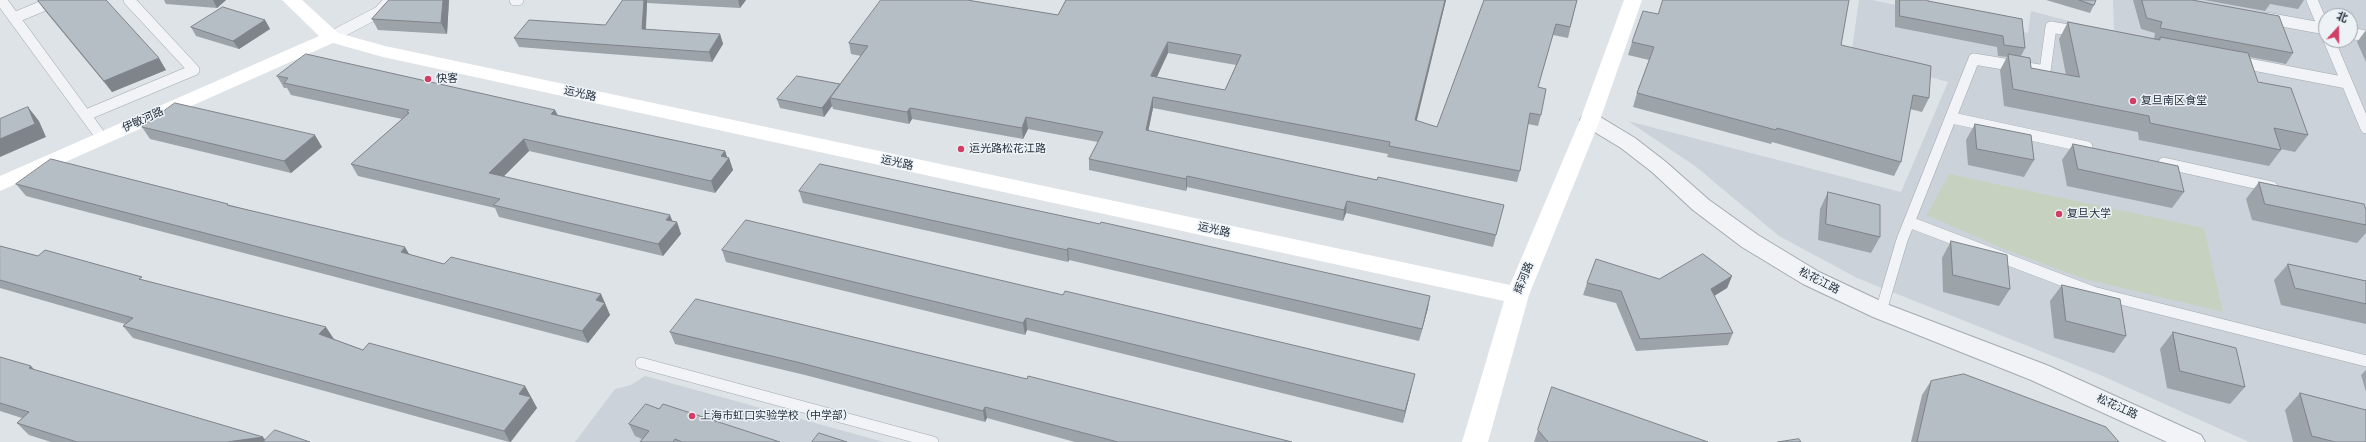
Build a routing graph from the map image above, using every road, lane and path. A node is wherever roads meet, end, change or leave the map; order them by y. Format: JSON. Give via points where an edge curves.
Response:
{"nodes":[{"id":1,"x":1,"y":0,"type":"edge"},
{"id":2,"x":57,"y":0,"type":"edge"},
{"id":3,"x":129,"y":0,"type":"edge"},
{"id":4,"x":291,"y":0,"type":"edge"},
{"id":5,"x":390,"y":0,"type":"edge"},
{"id":6,"x":1633,"y":0,"type":"edge"},
{"id":7,"x":2312,"y":0,"type":"edge"},
{"id":8,"x":2318,"y":14,"type":"edge"},
{"id":9,"x":2256,"y":16,"type":"edge"},
{"id":10,"x":14,"y":18,"type":"junction"},
{"id":11,"x":2318,"y":29,"type":"edge"},
{"id":12,"x":2090,"y":34,"type":"edge"},
{"id":13,"x":331,"y":37,"type":"junction"},
{"id":14,"x":2332,"y":48,"type":"edge"},
{"id":15,"x":2230,"y":61,"type":"edge"},
{"id":16,"x":2347,"y":83,"type":"junction"},
{"id":17,"x":86,"y":115,"type":"junction"},
{"id":18,"x":1952,"y":118,"type":"junction"},
{"id":19,"x":1590,"y":120,"type":"junction"},
{"id":20,"x":2366,"y":128,"type":"edge"},
{"id":21,"x":102,"y":138,"type":"junction"},
{"id":22,"x":2100,"y":150,"type":"edge"},
{"id":23,"x":2155,"y":162,"type":"edge"},
{"id":24,"x":0,"y":184,"type":"edge"},
{"id":25,"x":2280,"y":188,"type":"edge"},
{"id":26,"x":1909,"y":222,"type":"junction"},
{"id":27,"x":1517,"y":294,"type":"junction"},
{"id":28,"x":1881,"y":311,"type":"junction"},
{"id":29,"x":2366,"y":361,"type":"edge"},
{"id":30,"x":641,"y":363,"type":"dead end"},
{"id":31,"x":933,"y":442,"type":"edge"},
{"id":32,"x":1475,"y":442,"type":"edge"},
{"id":33,"x":2192,"y":442,"type":"edge"}],
"edges":[{"from":1,"to":10,"type":"lane"},
{"from":2,"to":10,"type":"lane"},
{"from":3,"to":17,"type":"lane","via":[[194,70]]},
{"from":4,"to":13,"type":"street","name":"运光路"},
{"from":5,"to":13,"type":"lane","via":[[379,12]]},
{"from":6,"to":19,"type":"street"},
{"from":7,"to":8,"type":"lane"},
{"from":9,"to":11,"type":"lane"},
{"from":10,"to":17,"type":"lane"},
{"from":12,"to":18,"type":"lane","via":[[2051,27],[2045,71],[1974,59]]},
{"from":13,"to":21,"type":"street","name":"伊敏河路"},
{"from":13,"to":27,"type":"street","name":"运光路","via":[[383,51],[935,171]]},
{"from":14,"to":16,"type":"lane"},
{"from":15,"to":16,"type":"lane"},
{"from":16,"to":20,"type":"lane"},
{"from":17,"to":21,"type":"lane"},
{"from":18,"to":22,"type":"lane"},
{"from":18,"to":26,"type":"lane"},
{"from":19,"to":27,"type":"street","name":"辉河路"},
{"from":19,"to":28,"type":"street","name":"松花江路","via":[[1628,143],[1750,241],[1811,278]]},
{"from":21,"to":24,"type":"street","name":"伊敏河路"},
{"from":23,"to":25,"type":"lane"},
{"from":26,"to":28,"type":"lane"},
{"from":26,"to":29,"type":"lane","via":[[2093,292]]},
{"from":27,"to":32,"type":"street","name":"辉河路"},
{"from":28,"to":33,"type":"street","name":"松花江路","via":[[2040,373]]},
{"from":30,"to":31,"type":"lane"}]}
